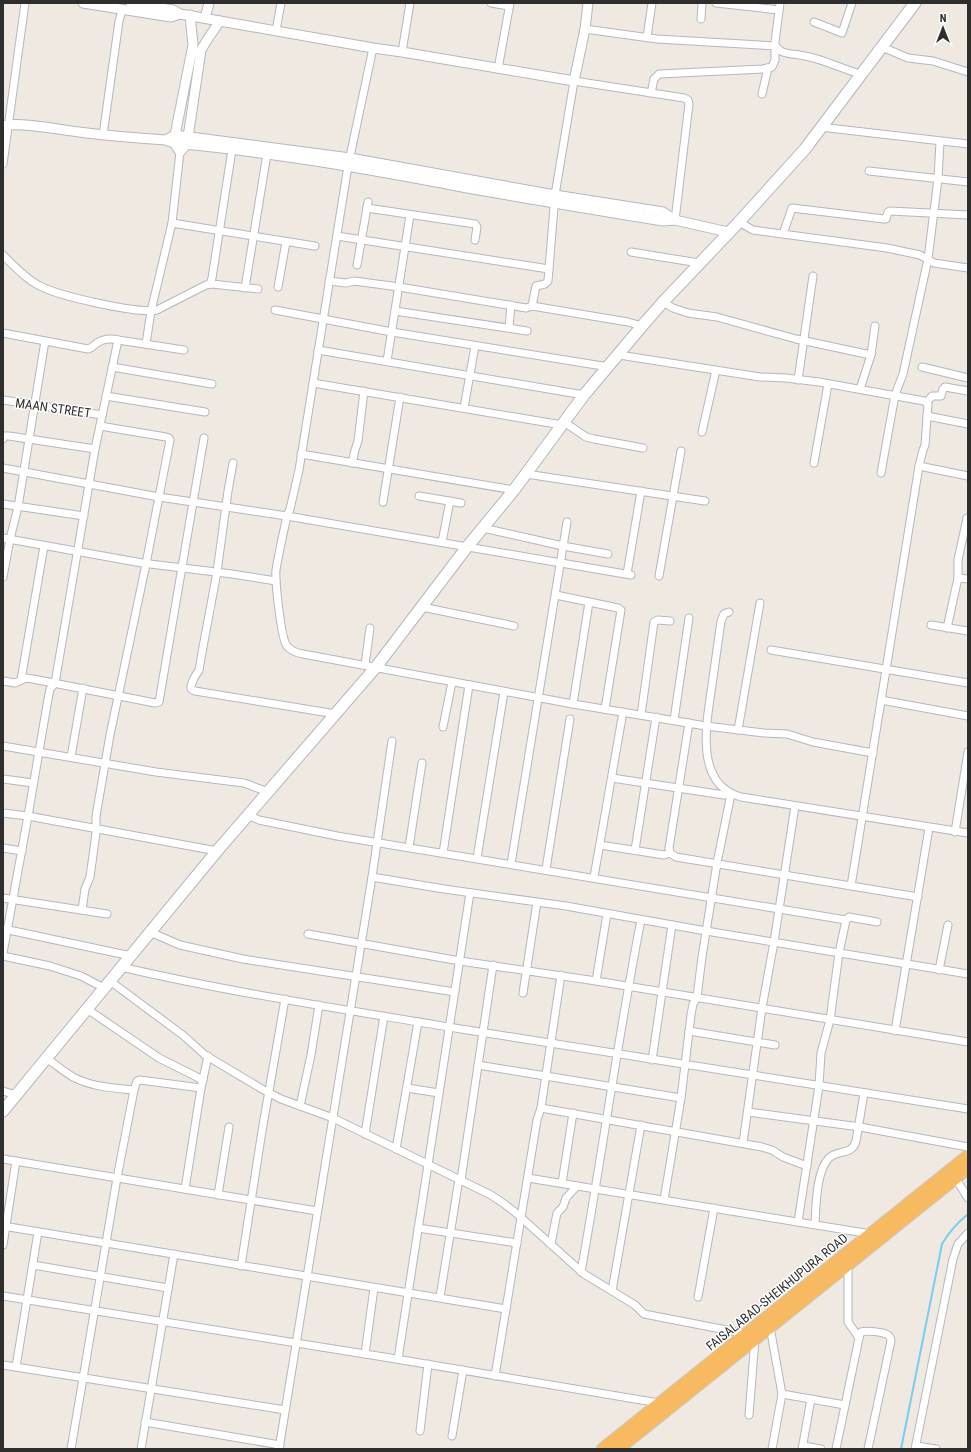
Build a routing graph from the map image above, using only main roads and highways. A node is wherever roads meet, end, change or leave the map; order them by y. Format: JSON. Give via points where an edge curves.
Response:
{"nodes":[{"id":1,"x":915,"y":3,"type":"edge"},
{"id":2,"x":3,"y":1111,"type":"edge"},
{"id":3,"x":968,"y":1156,"type":"edge"},
{"id":4,"x":968,"y":1168,"type":"edge"},
{"id":5,"x":954,"y":1174,"type":"junction"},
{"id":6,"x":751,"y":1336,"type":"junction"},
{"id":7,"x":603,"y":1449,"type":"edge"},
{"id":8,"x":618,"y":1449,"type":"edge"}],
"edges":[{"from":1,"to":2,"type":"main road","via":[[805,149],[663,302],[584,395],[514,490],[422,607],[371,666],[336,714],[217,851]]},
{"from":3,"to":5,"type":"highway","name":"FAISALABAD-SHEIKHUPURA ROAD"},
{"from":4,"to":5,"type":"highway","name":"FAISALABAD-SHEIKHUPURA ROAD"},
{"from":5,"to":6,"type":"highway","name":"FAISALABAD-SHEIKHUPURA ROAD","via":[[871,1234]]},
{"from":5,"to":6,"type":"highway","name":"FAISALABAD-SHEIKHUPURA ROAD","via":[[770,1327]]},
{"from":6,"to":7,"type":"highway","name":"FAISALABAD-SHEIKHUPURA ROAD","via":[[659,1403]]},
{"from":6,"to":8,"type":"highway","name":"FAISALABAD-SHEIKHUPURA ROAD"}]}
